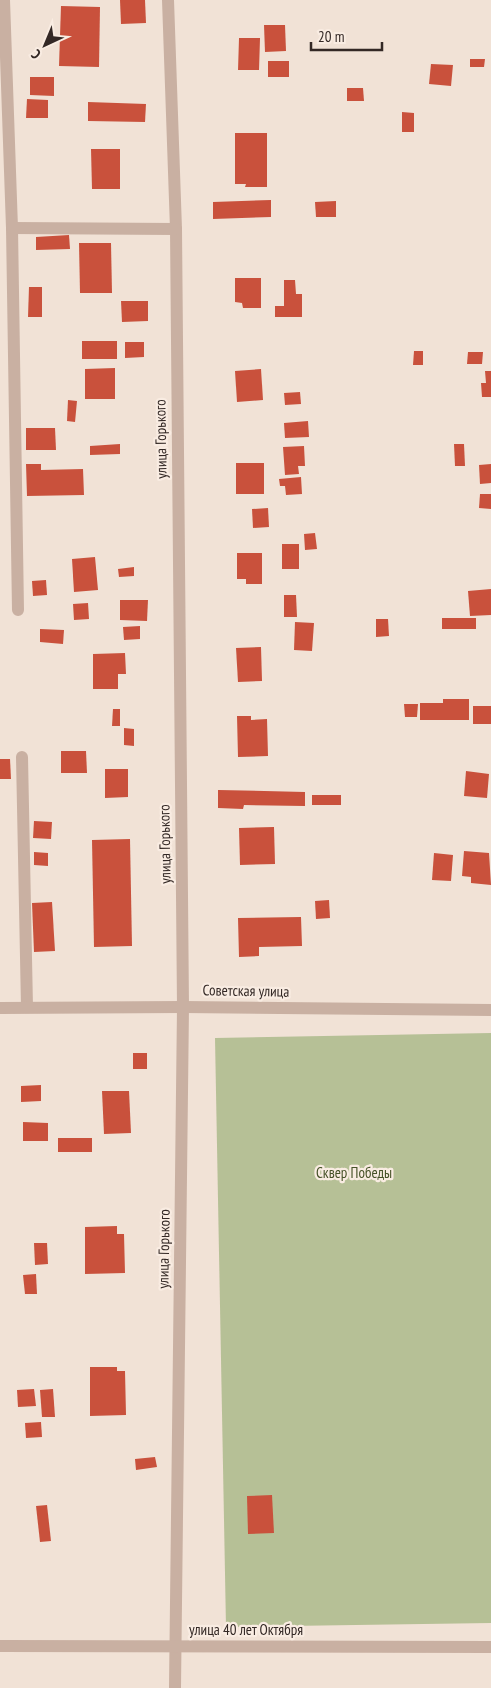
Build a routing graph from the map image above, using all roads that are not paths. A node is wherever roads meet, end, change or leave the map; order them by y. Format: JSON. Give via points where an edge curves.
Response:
{"nodes":[{"id":1,"x":4,"y":0,"type":"edge"},
{"id":2,"x":168,"y":0,"type":"edge"},
{"id":3,"x":12,"y":228,"type":"junction"},
{"id":4,"x":176,"y":229,"type":"junction"},
{"id":5,"x":18,"y":610,"type":"dead end"},
{"id":6,"x":22,"y":757,"type":"dead end"},
{"id":7,"x":183,"y":1006,"type":"junction"},
{"id":8,"x":27,"y":1007,"type":"junction"},
{"id":9,"x":0,"y":1008,"type":"edge"},
{"id":10,"x":491,"y":1010,"type":"edge"},
{"id":11,"x":0,"y":1646,"type":"edge"},
{"id":12,"x":174,"y":1646,"type":"junction"},
{"id":13,"x":491,"y":1647,"type":"edge"},
{"id":14,"x":175,"y":1688,"type":"edge"}],
"edges":[{"from":1,"to":3,"type":"street"},
{"from":2,"to":4,"type":"street","name":"улица Горького"},
{"from":3,"to":4,"type":"street"},
{"from":3,"to":5,"type":"street"},
{"from":4,"to":7,"type":"street","name":"улица Горького"},
{"from":6,"to":8,"type":"street"},
{"from":7,"to":8,"type":"street","name":"Советская улица"},
{"from":7,"to":10,"type":"street","name":"Советская улица"},
{"from":7,"to":12,"type":"street","name":"улица Горького"},
{"from":8,"to":9,"type":"street","name":"Советская улица"},
{"from":11,"to":12,"type":"street","name":"улица 40 лет Октября"},
{"from":12,"to":13,"type":"street","name":"улица 40 лет Октября"},
{"from":12,"to":14,"type":"street","name":"улица Горького"}]}
